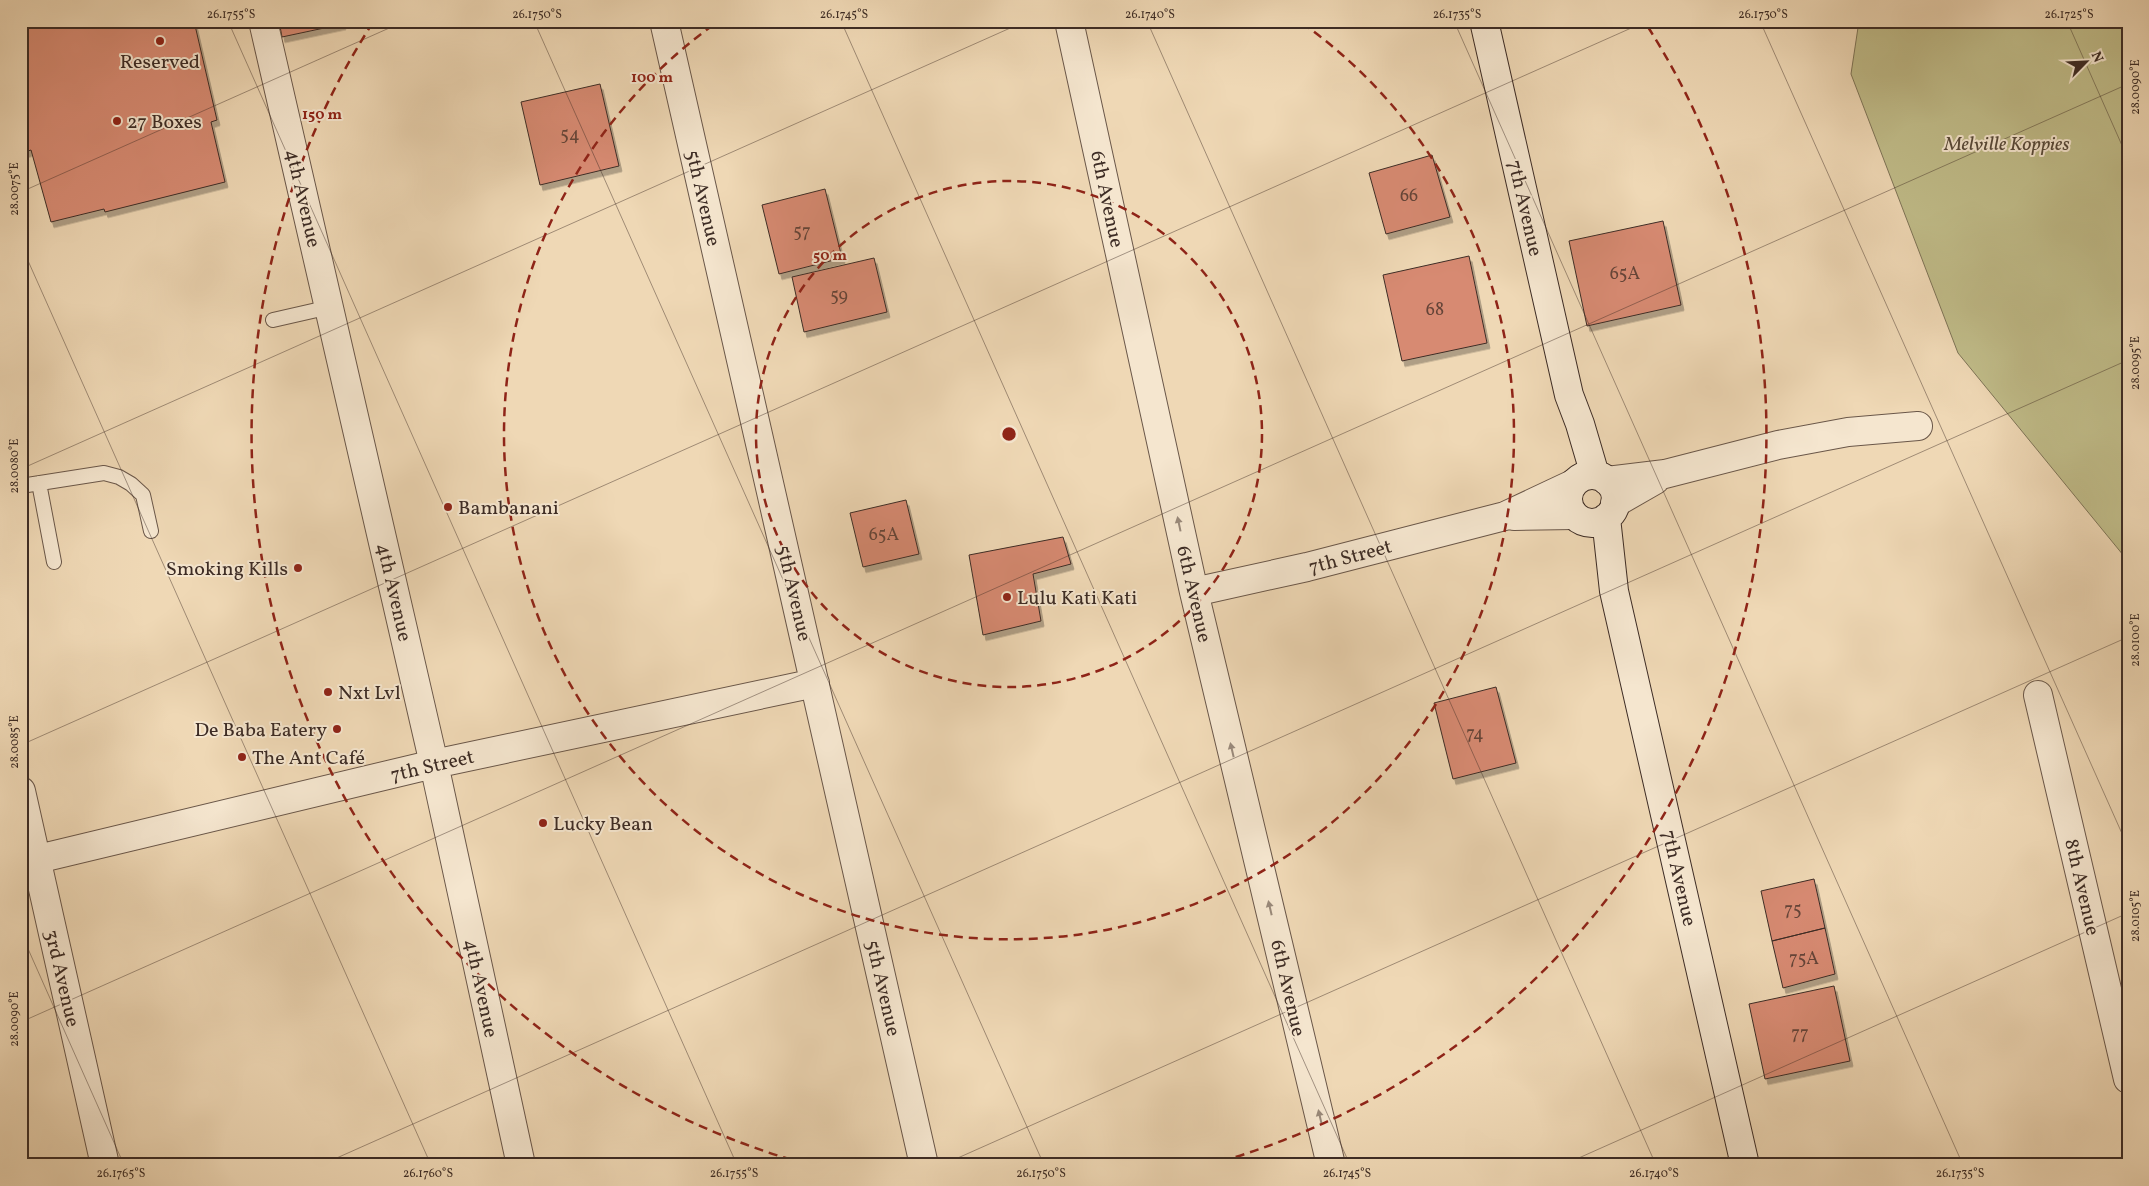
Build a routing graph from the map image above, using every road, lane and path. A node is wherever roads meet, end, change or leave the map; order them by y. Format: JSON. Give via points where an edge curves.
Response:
{"nodes":[{"id":1,"x":263,"y":21,"type":"edge"},
{"id":2,"x":664,"y":21,"type":"edge"},
{"id":3,"x":1069,"y":21,"type":"edge"},
{"id":4,"x":1484,"y":21,"type":"edge"},
{"id":5,"x":2122,"y":21,"type":"edge"},
{"id":6,"x":2128,"y":25,"type":"edge"},
{"id":7,"x":330,"y":307,"type":"junction"},
{"id":8,"x":273,"y":320,"type":"dead end"},
{"id":9,"x":1918,"y":426,"type":"dead end"},
{"id":10,"x":39,"y":483,"type":"junction"},
{"id":11,"x":21,"y":486,"type":"edge"},
{"id":12,"x":1592,"y":497,"type":"junction"},
{"id":13,"x":151,"y":531,"type":"dead end"},
{"id":14,"x":54,"y":562,"type":"dead end"},
{"id":15,"x":1194,"y":592,"type":"junction"},
{"id":16,"x":815,"y":682,"type":"junction"},
{"id":17,"x":2038,"y":695,"type":"dead end"},
{"id":18,"x":434,"y":764,"type":"junction"},
{"id":19,"x":21,"y":790,"type":"edge"},
{"id":20,"x":29,"y":862,"type":"edge"},
{"id":21,"x":2128,"y":1079,"type":"edge"},
{"id":22,"x":105,"y":1165,"type":"edge"},
{"id":23,"x":521,"y":1165,"type":"edge"},
{"id":24,"x":924,"y":1165,"type":"edge"},
{"id":25,"x":1331,"y":1165,"type":"edge"},
{"id":26,"x":1745,"y":1165,"type":"edge"}],
"edges":[{"from":1,"to":7,"type":"street","name":"4th Avenue"},
{"from":2,"to":16,"type":"street","name":"5th Avenue"},
{"from":15,"to":3,"type":"street","name":"6th Avenue","one_way":true},
{"from":4,"to":12,"type":"street","name":"7th Avenue","via":[[1568,395],[1571,428]]},
{"from":5,"to":6,"type":"path"},
{"from":7,"to":8,"type":"lane"},
{"from":7,"to":18,"type":"street","name":"4th Avenue"},
{"from":9,"to":12,"type":"street","name":"7th Street","via":[[1848,432],[1778,445]]},
{"from":10,"to":11,"type":"lane"},
{"from":10,"to":13,"type":"lane","via":[[104,473],[119,477],[143,495]]},
{"from":10,"to":14,"type":"lane"},
{"from":12,"to":15,"type":"street","name":"7th Street"},
{"from":12,"to":26,"type":"street","name":"7th Avenue","via":[[1599,555],[1614,591]]},
{"from":25,"to":15,"type":"street","name":"6th Avenue","one_way":true},
{"from":16,"to":18,"type":"street","name":"7th Street"},
{"from":16,"to":24,"type":"street","name":"5th Avenue"},
{"from":17,"to":21,"type":"street","name":"8th Avenue"},
{"from":18,"to":20,"type":"street","name":"7th Street"},
{"from":18,"to":23,"type":"street","name":"4th Avenue"},
{"from":19,"to":20,"type":"street","name":"3rd Avenue"},
{"from":20,"to":22,"type":"street","name":"3rd Avenue"}]}
